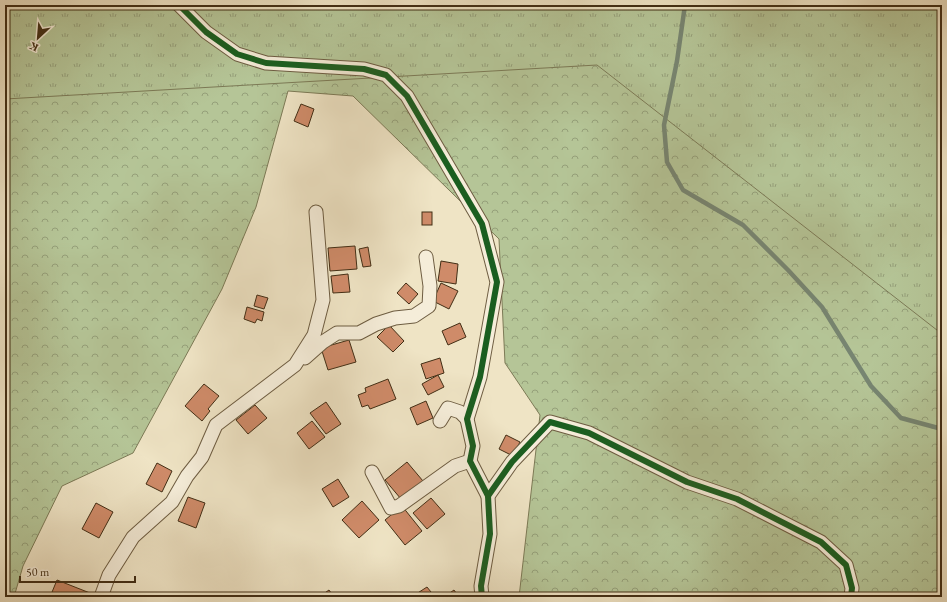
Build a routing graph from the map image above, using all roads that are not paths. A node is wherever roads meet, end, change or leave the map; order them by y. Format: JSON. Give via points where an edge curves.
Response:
{"nodes":[{"id":1,"x":179,"y":5,"type":"edge"},
{"id":2,"x":316,"y":212,"type":"dead end"},
{"id":3,"x":426,"y":258,"type":"dead end"},
{"id":4,"x":295,"y":365,"type":"junction"},
{"id":5,"x":467,"y":419,"type":"junction"},
{"id":6,"x":440,"y":421,"type":"dead end"},
{"id":7,"x":470,"y":461,"type":"junction"},
{"id":8,"x":372,"y":472,"type":"dead end"},
{"id":9,"x":488,"y":496,"type":"junction"},
{"id":10,"x":100,"y":597,"type":"edge"},
{"id":11,"x":482,"y":597,"type":"edge"},
{"id":12,"x":851,"y":597,"type":"edge"}],
"edges":[{"from":1,"to":5,"type":"street","via":[[206,32],[237,54],[266,63],[364,69],[386,75],[407,96],[482,224],[497,282],[480,377]]},
{"from":2,"to":4,"type":"street","via":[[323,300],[314,335]]},
{"from":3,"to":4,"type":"street","via":[[430,286],[429,306],[414,316],[395,318],[359,333],[337,333]]},
{"from":4,"to":10,"type":"street","via":[[216,425],[202,457],[172,502],[133,537],[109,575]]},
{"from":5,"to":6,"type":"street","via":[[460,412],[448,408]]},
{"from":5,"to":7,"type":"street","via":[[473,446]]},
{"from":7,"to":8,"type":"street","via":[[455,466],[399,506],[391,508]]},
{"from":7,"to":9,"type":"street"},
{"from":9,"to":11,"type":"street","via":[[490,534],[481,586]]},
{"from":9,"to":12,"type":"street","via":[[512,462],[550,422],[589,433],[687,482],[737,499],[821,542],[846,566],[852,588]]}]}
